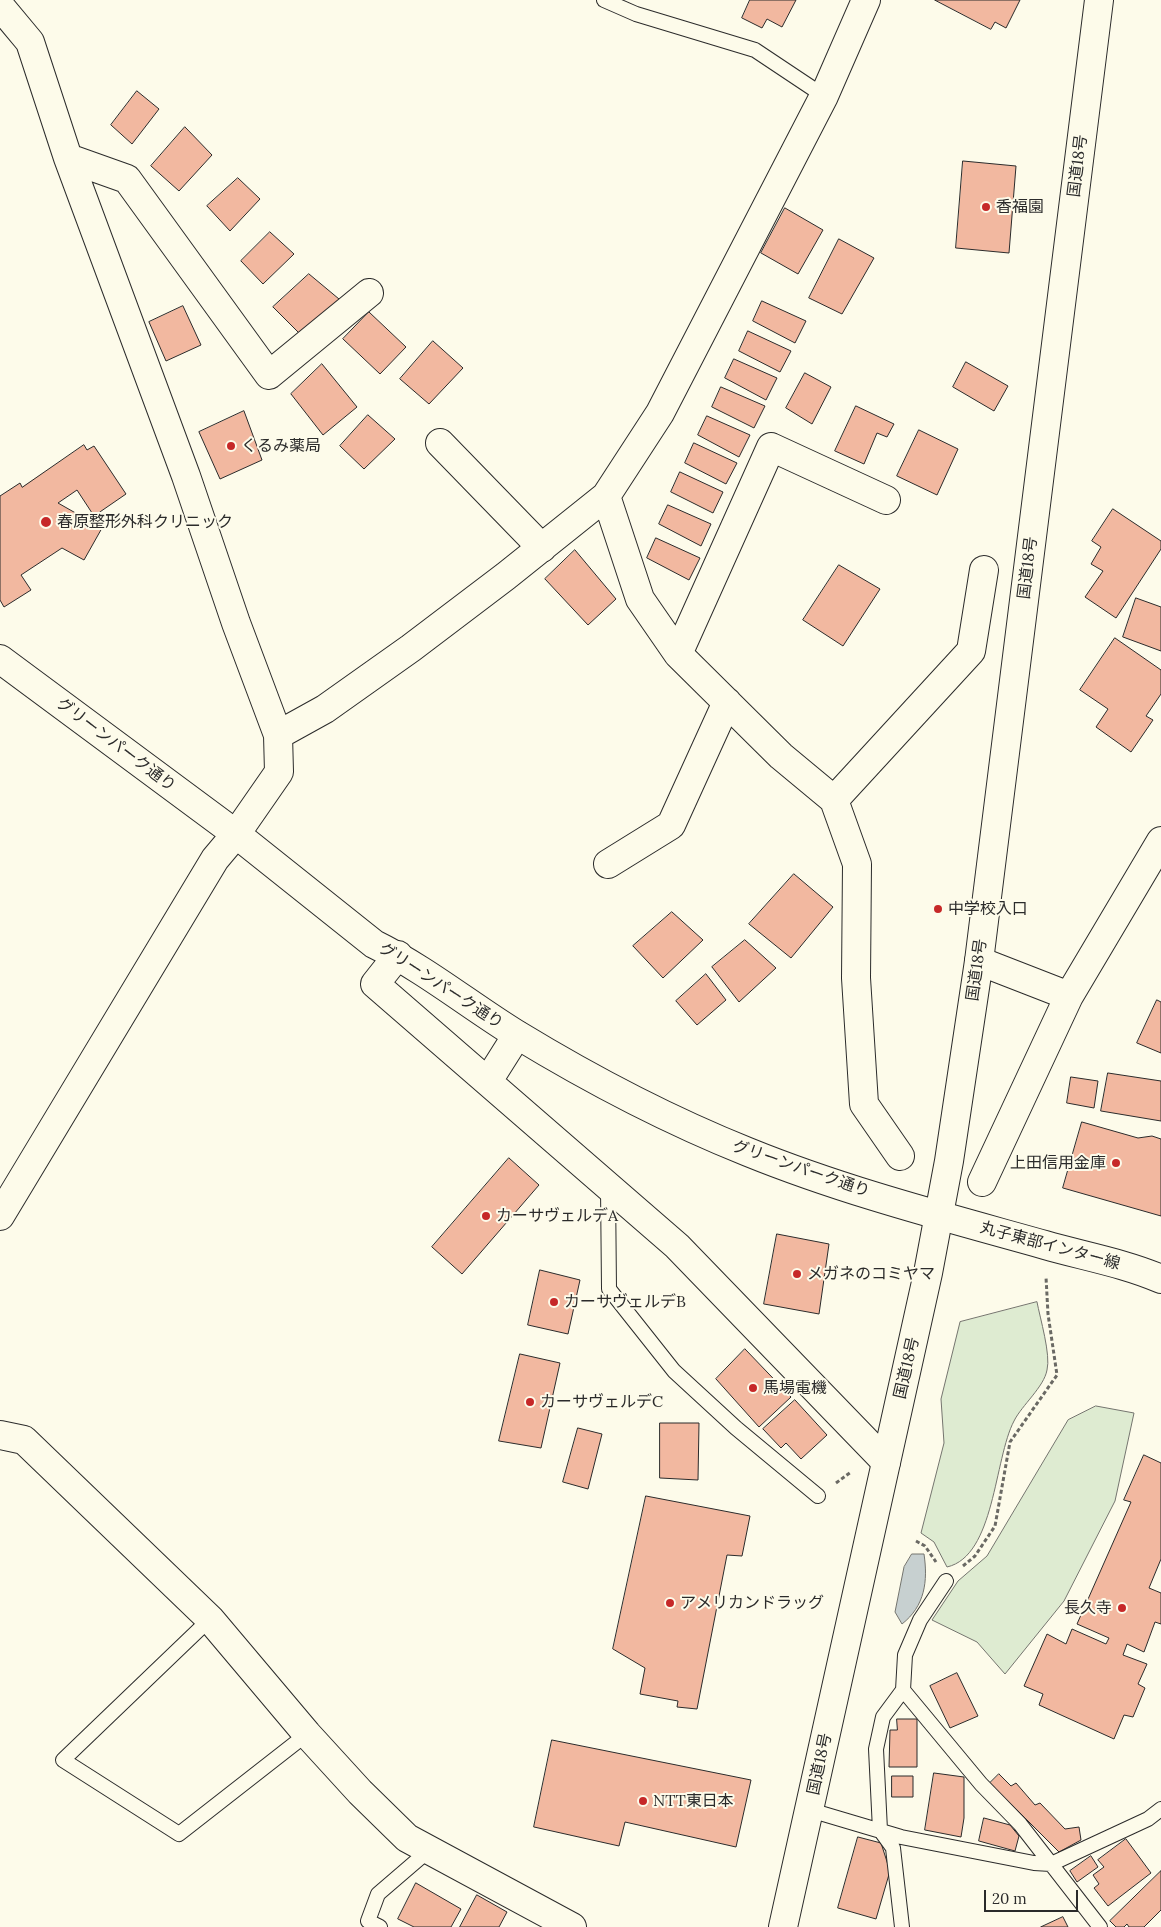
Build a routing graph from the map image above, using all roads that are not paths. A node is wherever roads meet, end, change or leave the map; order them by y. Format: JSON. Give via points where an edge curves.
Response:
{"nodes":[{"id":1,"x":604,"y":0,"type":"edge"},
{"id":2,"x":866,"y":0,"type":"edge"},
{"id":3,"x":1099,"y":0,"type":"edge"},
{"id":4,"x":0,"y":6,"type":"edge"},
{"id":5,"x":824,"y":96,"type":"junction"},
{"id":6,"x":68,"y":158,"type":"junction"},
{"id":7,"x":368,"y":293,"type":"dead end"},
{"id":8,"x":440,"y":443,"type":"dead end"},
{"id":9,"x":606,"y":496,"type":"junction"},
{"id":10,"x":886,"y":500,"type":"dead end"},
{"id":11,"x":542,"y":548,"type":"junction"},
{"id":12,"x":984,"y":570,"type":"dead end"},
{"id":13,"x":678,"y":654,"type":"junction"},
{"id":14,"x":0,"y":660,"type":"edge"},
{"id":15,"x":727,"y":702,"type":"junction"},
{"id":16,"x":278,"y":735,"type":"junction"},
{"id":17,"x":834,"y":800,"type":"junction"},
{"id":18,"x":236,"y":834,"type":"junction"},
{"id":19,"x":1161,"y":840,"type":"edge"},
{"id":20,"x":608,"y":864,"type":"dead end"},
{"id":21,"x":398,"y":955,"type":"junction"},
{"id":22,"x":979,"y":961,"type":"junction"},
{"id":23,"x":1069,"y":996,"type":"junction"},
{"id":24,"x":518,"y":1035,"type":"junction"},
{"id":25,"x":488,"y":1081,"type":"junction"},
{"id":26,"x":900,"y":1156,"type":"dead end"},
{"id":27,"x":982,"y":1182,"type":"dead end"},
{"id":28,"x":608,"y":1186,"type":"junction"},
{"id":29,"x":938,"y":1215,"type":"junction"},
{"id":30,"x":0,"y":1216,"type":"edge"},
{"id":31,"x":1161,"y":1279,"type":"edge"},
{"id":32,"x":0,"y":1434,"type":"edge"},
{"id":33,"x":886,"y":1462,"type":"junction"},
{"id":34,"x":818,"y":1496,"type":"dead end"},
{"id":35,"x":946,"y":1581,"type":"road end"},
{"id":36,"x":210,"y":1618,"type":"junction"},
{"id":37,"x":903,"y":1690,"type":"junction"},
{"id":38,"x":307,"y":1734,"type":"junction"},
{"id":39,"x":1161,"y":1809,"type":"edge"},
{"id":40,"x":810,"y":1810,"type":"junction"},
{"id":41,"x":880,"y":1830,"type":"junction"},
{"id":42,"x":428,"y":1850,"type":"junction"},
{"id":43,"x":1051,"y":1864,"type":"junction"},
{"id":44,"x":380,"y":1927,"type":"edge"},
{"id":45,"x":572,"y":1927,"type":"edge"},
{"id":46,"x":783,"y":1927,"type":"edge"},
{"id":47,"x":902,"y":1927,"type":"edge"},
{"id":48,"x":1100,"y":1927,"type":"edge"}],
"edges":[{"from":1,"to":5,"type":"lane","via":[[636,14],[755,50]]},
{"from":2,"to":5,"type":"main road"},
{"from":3,"to":22,"type":"main road","name":"国道18号"},
{"from":4,"to":6,"type":"main road","via":[[30,42]]},
{"from":5,"to":9,"type":"main road","via":[[660,413]]},
{"from":6,"to":7,"type":"main road","via":[[127,179],[269,375]]},
{"from":6,"to":16,"type":"main road"},
{"from":8,"to":11,"type":"main road"},
{"from":9,"to":11,"type":"main road"},
{"from":9,"to":13,"type":"main road","via":[[640,599]]},
{"from":10,"to":13,"type":"main road","via":[[770,447]]},
{"from":11,"to":16,"type":"main road","via":[[325,709]]},
{"from":12,"to":17,"type":"main road","via":[[971,651]]},
{"from":13,"to":15,"type":"main road"},
{"from":14,"to":18,"type":"main road","name":"グリーンパーク通り"},
{"from":15,"to":17,"type":"main road","via":[[781,756]]},
{"from":15,"to":20,"type":"main road","via":[[671,825]]},
{"from":16,"to":18,"type":"main road","via":[[279,772]]},
{"from":17,"to":26,"type":"main road","via":[[857,864],[856,978],[864,1104]]},
{"from":18,"to":21,"type":"main road","name":"グリーンパーク通り","via":[[374,944]]},
{"from":18,"to":30,"type":"main road","via":[[215,859]]},
{"from":19,"to":23,"type":"main road"},
{"from":21,"to":24,"type":"main road","name":"グリーンパーク通り"},
{"from":21,"to":25,"type":"main road","via":[[375,984]]},
{"from":22,"to":23,"type":"main road"},
{"from":22,"to":29,"type":"main road","name":"国道18号"},
{"from":23,"to":27,"type":"main road"},
{"from":24,"to":25,"type":"main road"},
{"from":24,"to":29,"type":"main road","name":"グリーンパーク通り","via":[[600,1082],[700,1132],[790,1169]]},
{"from":25,"to":28,"type":"main road"},
{"from":28,"to":33,"type":"main road","via":[[677,1246]]},
{"from":28,"to":34,"type":"lane","via":[[609,1289],[674,1371]]},
{"from":29,"to":31,"type":"main road","name":"丸子東部インター線"},
{"from":29,"to":33,"type":"main road","name":"国道18号"},
{"from":32,"to":36,"type":"main road","via":[[24,1440]]},
{"from":33,"to":40,"type":"main road","name":"国道18号"},
{"from":35,"to":37,"type":"lane","via":[[920,1620],[905,1655]]},
{"from":36,"to":38,"type":"main road"},
{"from":36,"to":38,"type":"lane","via":[[63,1760],[180,1834]]},
{"from":37,"to":41,"type":"lane","via":[[883,1718],[876,1749]]},
{"from":37,"to":43,"type":"lane"},
{"from":38,"to":42,"type":"main road","via":[[407,1838]]},
{"from":39,"to":43,"type":"lane","via":[[1148,1819]]},
{"from":40,"to":41,"type":"lane"},
{"from":40,"to":46,"type":"main road","name":"国道18号"},
{"from":41,"to":43,"type":"lane","via":[[901,1837]]},
{"from":41,"to":47,"type":"lane","via":[[892,1848]]},
{"from":42,"to":44,"type":"lane","via":[[378,1894],[368,1921]]},
{"from":42,"to":45,"type":"main road"},
{"from":43,"to":48,"type":"lane"}]}
